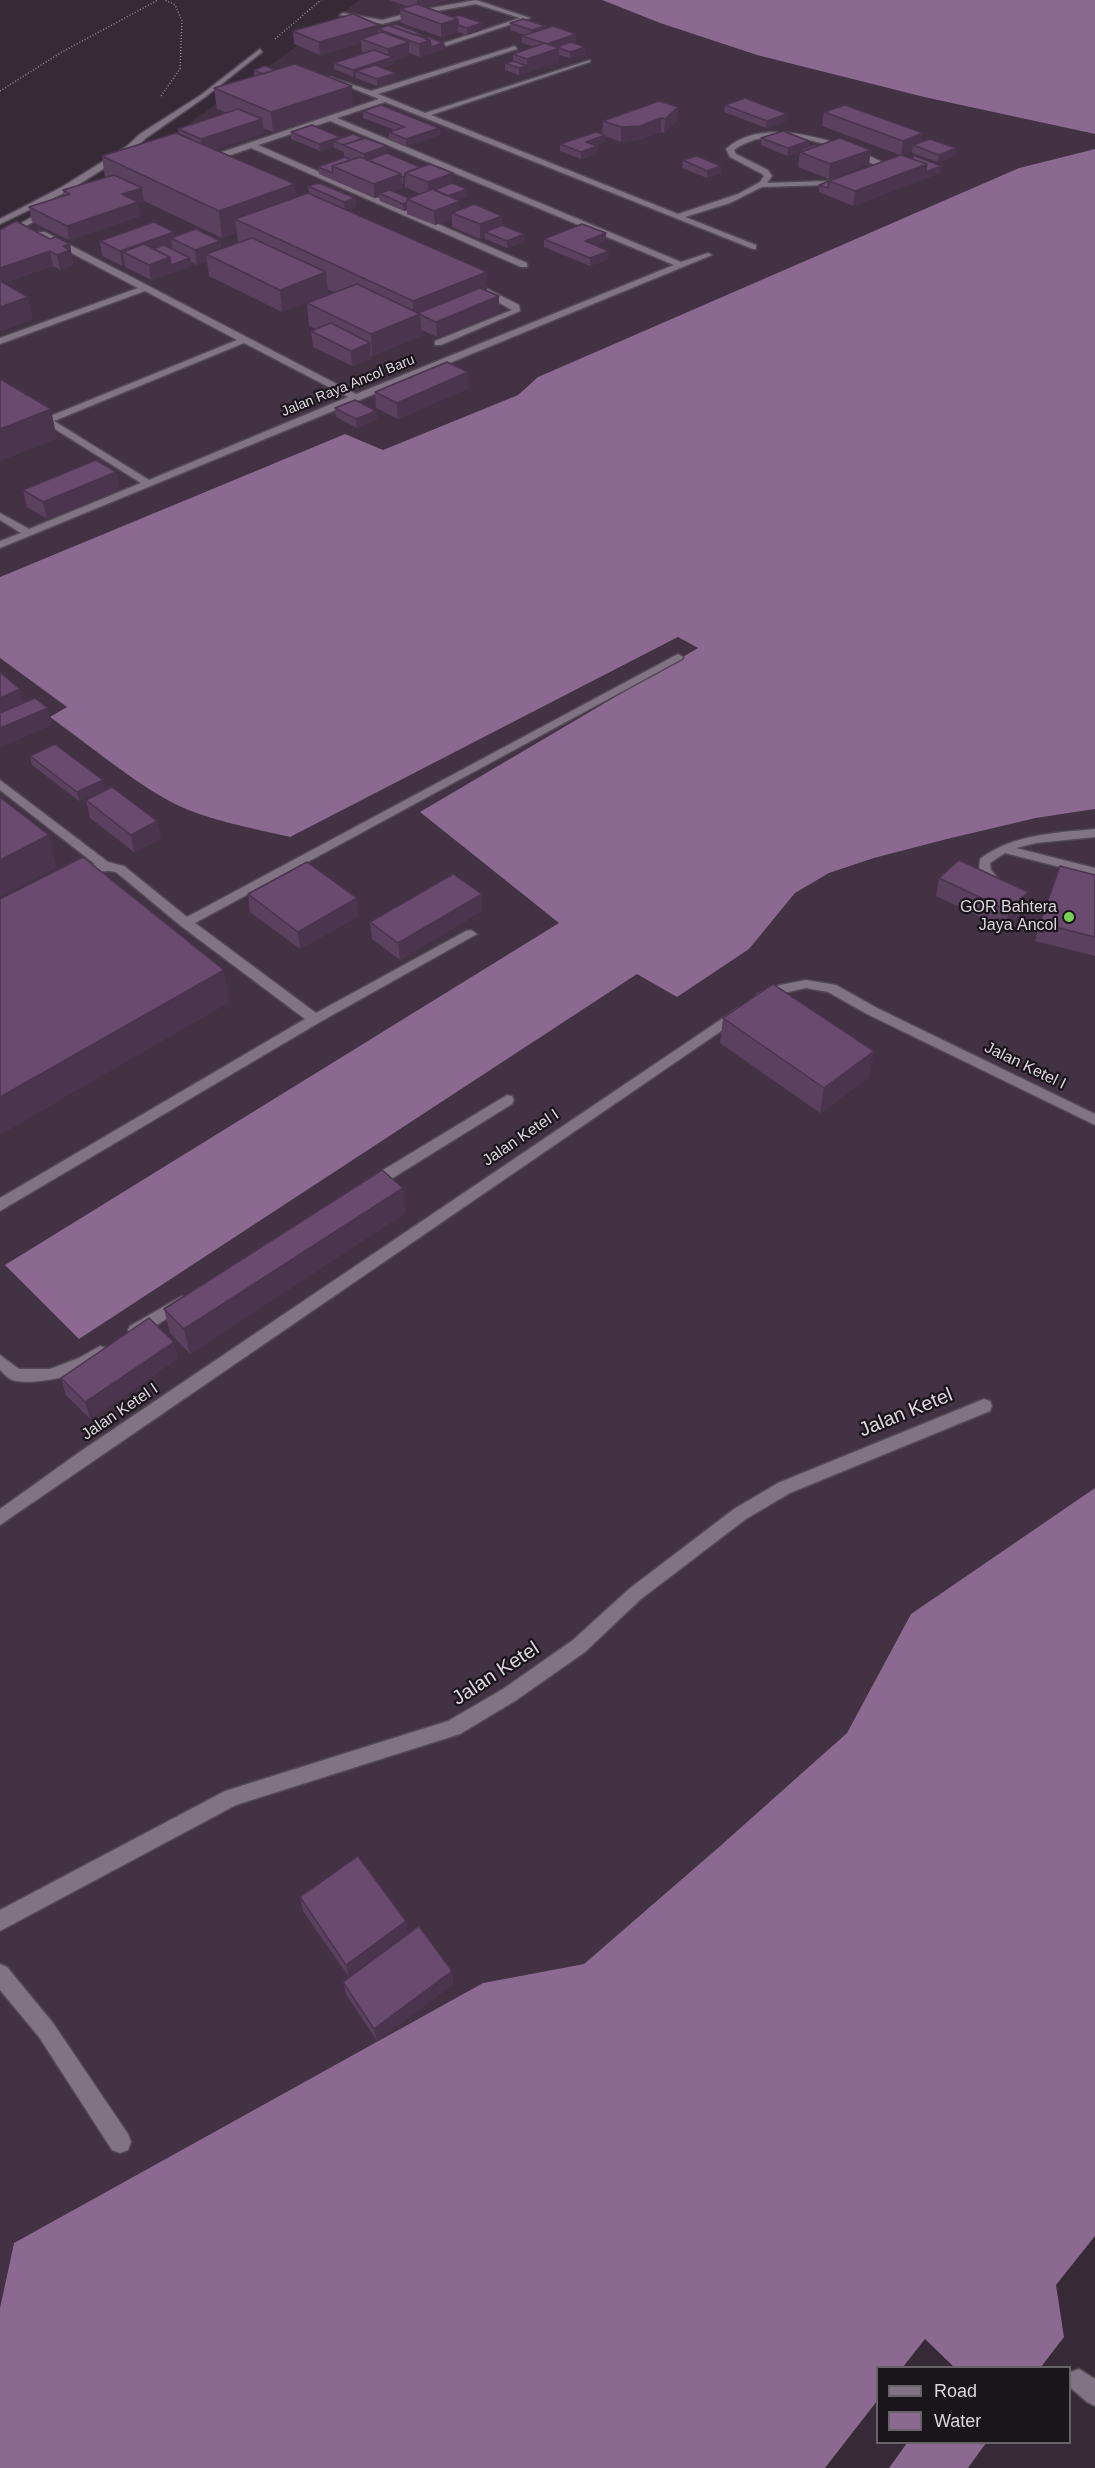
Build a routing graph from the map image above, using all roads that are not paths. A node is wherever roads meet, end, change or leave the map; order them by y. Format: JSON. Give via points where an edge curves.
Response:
{"nodes":[{"id":1,"x":432,"y":10,"type":"junction"},
{"id":2,"x":343,"y":15,"type":"edge"},
{"id":3,"x":452,"y":16,"type":"edge"},
{"id":4,"x":382,"y":22,"type":"junction"},
{"id":5,"x":391,"y":26,"type":"edge"},
{"id":6,"x":481,"y":27,"type":"edge"},
{"id":7,"x":491,"y":30,"type":"junction"},
{"id":8,"x":456,"y":48,"type":"dead end"},
{"id":9,"x":514,"y":48,"type":"dead end"},
{"id":10,"x":260,"y":51,"type":"road end"},
{"id":11,"x":474,"y":54,"type":"dead end"},
{"id":12,"x":483,"y":58,"type":"junction"},
{"id":13,"x":588,"y":61,"type":"dead end"},
{"id":14,"x":320,"y":74,"type":"edge"},
{"id":15,"x":370,"y":94,"type":"junction"},
{"id":16,"x":383,"y":100,"type":"junction"},
{"id":17,"x":422,"y":116,"type":"junction"},
{"id":18,"x":330,"y":118,"type":"junction"},
{"id":19,"x":250,"y":145,"type":"junction"},
{"id":20,"x":205,"y":159,"type":"edge"},
{"id":21,"x":217,"y":160,"type":"junction"},
{"id":22,"x":230,"y":170,"type":"edge"},
{"id":23,"x":762,"y":185,"type":"junction"},
{"id":24,"x":61,"y":205,"type":"edge"},
{"id":25,"x":676,"y":217,"type":"junction"},
{"id":26,"x":0,"y":222,"type":"edge"},
{"id":27,"x":42,"y":234,"type":"edge"},
{"id":28,"x":0,"y":238,"type":"edge"},
{"id":29,"x":753,"y":247,"type":"dead end"},
{"id":30,"x":708,"y":255,"type":"dead end"},
{"id":31,"x":524,"y":265,"type":"dead end"},
{"id":32,"x":680,"y":265,"type":"junction"},
{"id":33,"x":145,"y":288,"type":"junction"},
{"id":34,"x":479,"y":288,"type":"edge"},
{"id":35,"x":0,"y":340,"type":"edge"},
{"id":36,"x":244,"y":340,"type":"junction"},
{"id":37,"x":438,"y":343,"type":"dead end"},
{"id":38,"x":357,"y":398,"type":"junction"},
{"id":39,"x":28,"y":409,"type":"edge"},
{"id":40,"x":48,"y":420,"type":"junction"},
{"id":41,"x":148,"y":483,"type":"junction"},
{"id":42,"x":0,"y":516,"type":"edge"},
{"id":43,"x":28,"y":533,"type":"junction"},
{"id":44,"x":0,"y":545,"type":"edge"},
{"id":45,"x":678,"y":657,"type":"dead end"},
{"id":46,"x":0,"y":784,"type":"edge"},
{"id":47,"x":1095,"y":833,"type":"edge"},
{"id":48,"x":1003,"y":849,"type":"junction"},
{"id":49,"x":104,"y":865,"type":"junction"},
{"id":50,"x":1095,"y":872,"type":"edge"},
{"id":51,"x":63,"y":883,"type":"edge"},
{"id":52,"x":1006,"y":896,"type":"edge"},
{"id":53,"x":186,"y":923,"type":"junction"},
{"id":54,"x":471,"y":934,"type":"dead end"},
{"id":55,"x":315,"y":1019,"type":"junction"},
{"id":56,"x":507,"y":1100,"type":"dead end"},
{"id":57,"x":1095,"y":1120,"type":"edge"},
{"id":58,"x":356,"y":1194,"type":"edge"},
{"id":59,"x":0,"y":1206,"type":"edge"},
{"id":60,"x":195,"y":1293,"type":"edge"},
{"id":61,"x":0,"y":1361,"type":"edge"},
{"id":62,"x":984,"y":1406,"type":"dead end"},
{"id":63,"x":0,"y":1518,"type":"edge"},
{"id":64,"x":0,"y":1921,"type":"edge"},
{"id":65,"x":0,"y":1974,"type":"edge"},
{"id":66,"x":120,"y":2142,"type":"dead end"}],
"edges":[{"from":1,"to":3,"type":"lane"},
{"from":1,"to":4,"type":"lane"},
{"from":1,"to":7,"type":"lane","via":[[476,2],[527,18]]},
{"from":2,"to":4,"type":"lane"},
{"from":4,"to":5,"type":"lane"},
{"from":6,"to":7,"type":"lane"},
{"from":7,"to":8,"type":"lane","via":[[442,44]]},
{"from":9,"to":12,"type":"lane"},
{"from":10,"to":26,"type":"lane","via":[[129,149],[65,189]]},
{"from":11,"to":12,"type":"lane"},
{"from":12,"to":15,"type":"lane"},
{"from":13,"to":17,"type":"lane"},
{"from":14,"to":15,"type":"lane"},
{"from":15,"to":16,"type":"lane"},
{"from":16,"to":17,"type":"lane"},
{"from":16,"to":18,"type":"lane"},
{"from":17,"to":25,"type":"lane"},
{"from":18,"to":19,"type":"lane"},
{"from":18,"to":32,"type":"lane"},
{"from":19,"to":21,"type":"lane"},
{"from":19,"to":31,"type":"lane"},
{"from":20,"to":21,"type":"lane"},
{"from":21,"to":22,"type":"lane"},
{"from":23,"to":23,"type":"lane","via":[[827,183],[853,177],[879,164],[801,136],[765,135],[741,141],[730,149],[733,155],[765,172],[768,176]]},
{"from":23,"to":25,"type":"lane"},
{"from":24,"to":28,"type":"lane"},
{"from":25,"to":29,"type":"lane"},
{"from":27,"to":33,"type":"lane"},
{"from":30,"to":32,"type":"lane","name":"Jalan Raya Ancol Baru"},
{"from":32,"to":38,"type":"lane","name":"Jalan Raya Ancol Baru"},
{"from":33,"to":35,"type":"lane"},
{"from":33,"to":36,"type":"lane"},
{"from":34,"to":37,"type":"lane","via":[[512,303],[516,311]]},
{"from":36,"to":38,"type":"lane"},
{"from":36,"to":40,"type":"lane"},
{"from":38,"to":41,"type":"lane","name":"Jalan Raya Ancol Baru"},
{"from":39,"to":40,"type":"lane"},
{"from":40,"to":41,"type":"lane"},
{"from":41,"to":43,"type":"lane","name":"Jalan Raya Ancol Baru"},
{"from":42,"to":43,"type":"lane"},
{"from":43,"to":44,"type":"lane","name":"Jalan Raya Ancol Baru"},
{"from":45,"to":53,"type":"lane"},
{"from":46,"to":49,"type":"lane"},
{"from":47,"to":48,"type":"lane"},
{"from":48,"to":50,"type":"lane"},
{"from":48,"to":52,"type":"lane","via":[[984,862],[985,871]]},
{"from":49,"to":51,"type":"lane"},
{"from":49,"to":53,"type":"lane","via":[[120,869]]},
{"from":53,"to":55,"type":"lane"},
{"from":54,"to":55,"type":"lane"},
{"from":55,"to":59,"type":"lane"},
{"from":56,"to":58,"type":"lane"},
{"from":57,"to":63,"type":"lane","name":"Jalan Ketel I","via":[[831,988],[806,984],[785,988],[764,996],[704,1034]]},
{"from":60,"to":61,"type":"lane","via":[[85,1362],[51,1375],[16,1375]]},
{"from":62,"to":64,"type":"lane","name":"Jalan Ketel","via":[[784,1488],[740,1514],[635,1594],[579,1646],[453,1728],[232,1797]]},
{"from":65,"to":66,"type":"lane","via":[[46,2030]]}]}
